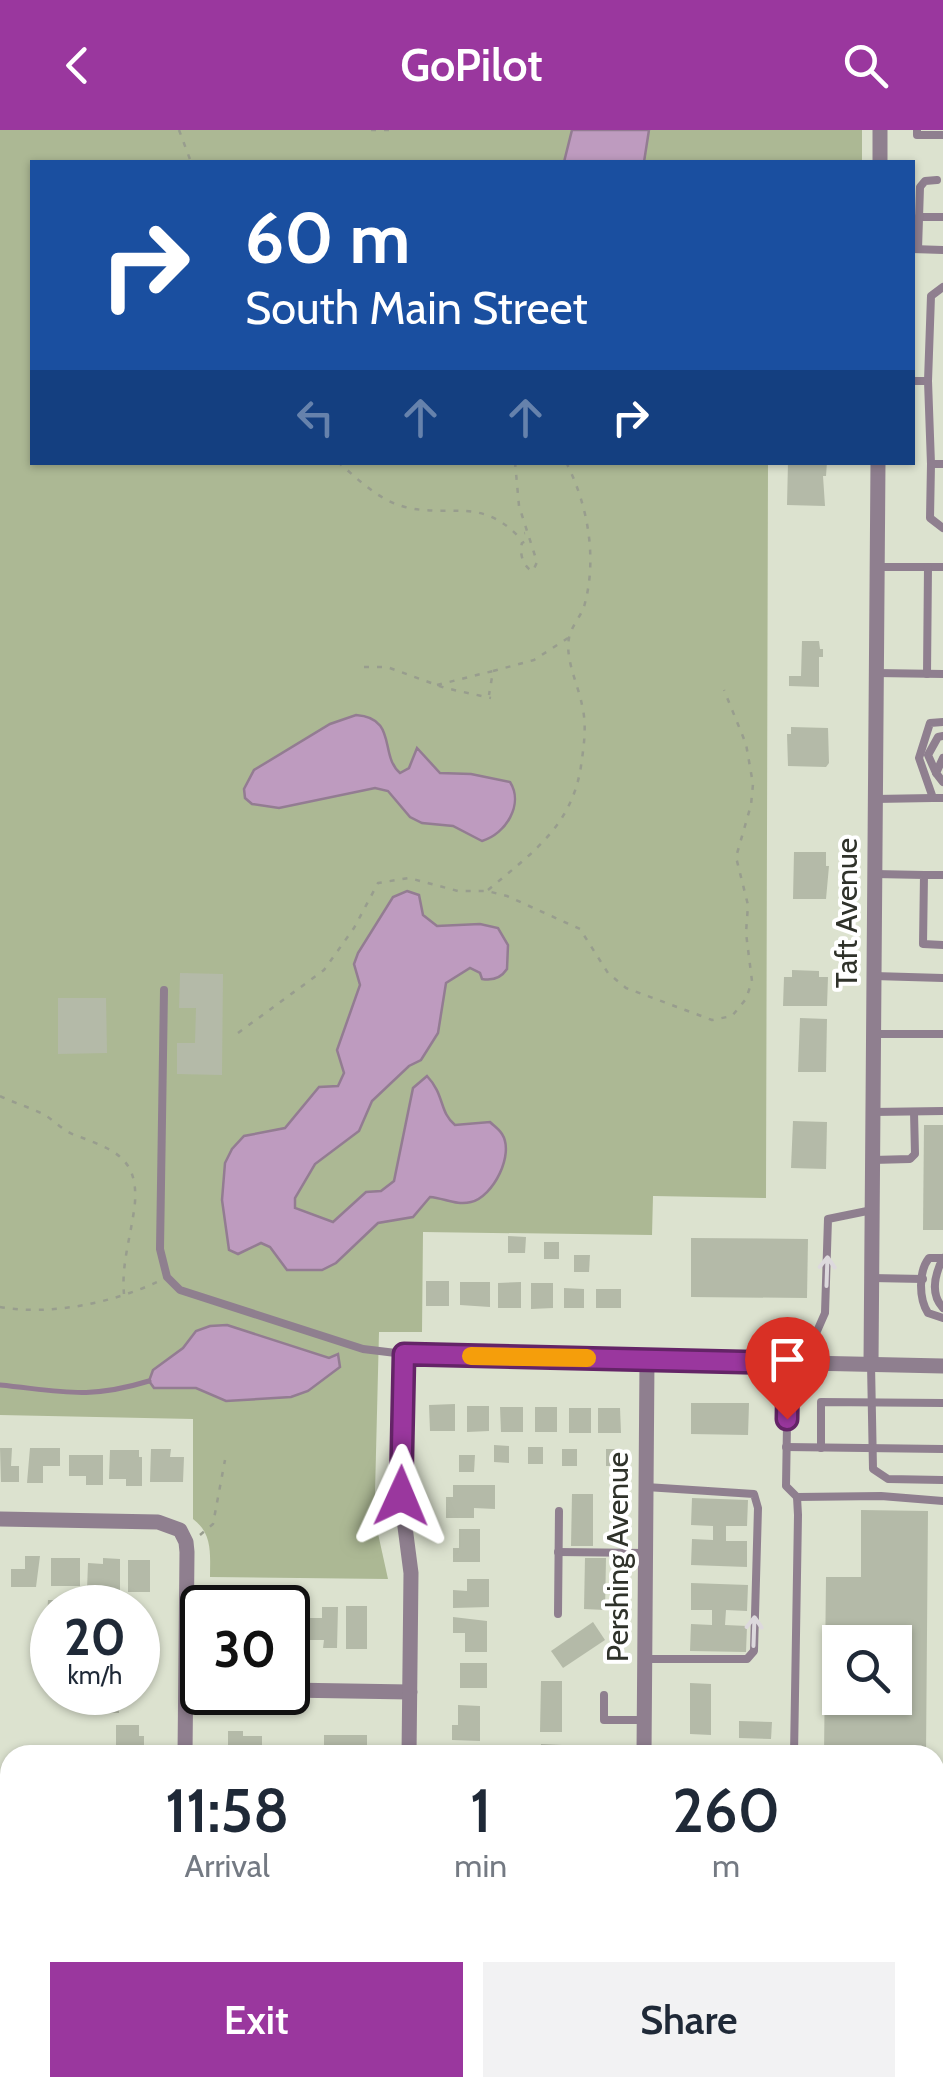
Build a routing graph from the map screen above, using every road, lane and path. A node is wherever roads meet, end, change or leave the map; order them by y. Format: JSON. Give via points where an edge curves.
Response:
{"nodes":[{"id":1,"x":180,"y":130,"type":"edge"},
{"id":2,"x":371,"y":130,"type":"edge"},
{"id":3,"x":393,"y":130,"type":"edge"},
{"id":4,"x":880,"y":130,"type":"edge"},
{"id":5,"x":916,"y":130,"type":"edge"},
{"id":6,"x":943,"y":135,"type":"edge"},
{"id":7,"x":190,"y":160,"type":"edge"},
{"id":8,"x":880,"y":160,"type":"edge"},
{"id":9,"x":937,"y":180,"type":"dead end"},
{"id":10,"x":918,"y":217,"type":"junction"},
{"id":11,"x":943,"y":217,"type":"edge"},
{"id":12,"x":915,"y":249,"type":"edge"},
{"id":13,"x":943,"y":250,"type":"edge"},
{"id":14,"x":943,"y":287,"type":"edge"},
{"id":15,"x":915,"y":381,"type":"edge"},
{"id":16,"x":928,"y":381,"type":"junction"},
{"id":17,"x":930,"y":464,"type":"junction"},
{"id":18,"x":943,"y":464,"type":"edge"},
{"id":19,"x":342,"y":465,"type":"edge"},
{"id":20,"x":515,"y":465,"type":"edge"},
{"id":21,"x":567,"y":465,"type":"edge"},
{"id":22,"x":878,"y":465,"type":"edge"},
{"id":23,"x":943,"y":528,"type":"edge"},
{"id":24,"x":514,"y":532,"type":"junction"},
{"id":25,"x":526,"y":537,"type":"junction"},
{"id":26,"x":518,"y":540,"type":"junction"},
{"id":27,"x":520,"y":548,"type":"junction"},
{"id":28,"x":877,"y":567,"type":"junction"},
{"id":29,"x":928,"y":567,"type":"junction"},
{"id":30,"x":943,"y":568,"type":"edge"},
{"id":31,"x":570,"y":636,"type":"junction"},
{"id":32,"x":364,"y":666,"type":"dead end"},
{"id":33,"x":492,"y":671,"type":"junction"},
{"id":34,"x":876,"y":674,"type":"junction"},
{"id":35,"x":927,"y":674,"type":"junction"},
{"id":36,"x":943,"y":674,"type":"edge"},
{"id":37,"x":435,"y":685,"type":"junction"},
{"id":38,"x":724,"y":690,"type":"dead end"},
{"id":39,"x":943,"y":722,"type":"edge"},
{"id":40,"x":943,"y":736,"type":"edge"},
{"id":41,"x":943,"y":758,"type":"edge"},
{"id":42,"x":936,"y":772,"type":"junction"},
{"id":43,"x":943,"y":782,"type":"edge"},
{"id":44,"x":938,"y":798,"type":"edge"},
{"id":45,"x":875,"y":799,"type":"junction"},
{"id":46,"x":875,"y":874,"type":"junction"},
{"id":47,"x":924,"y":874,"type":"junction"},
{"id":48,"x":943,"y":875,"type":"edge"},
{"id":49,"x":487,"y":890,"type":"junction"},
{"id":50,"x":943,"y":944,"type":"edge"},
{"id":51,"x":874,"y":976,"type":"junction"},
{"id":52,"x":943,"y":978,"type":"edge"},
{"id":53,"x":164,"y":990,"type":"dead end"},
{"id":54,"x":238,"y":1033,"type":"dead end"},
{"id":55,"x":874,"y":1034,"type":"junction"},
{"id":56,"x":943,"y":1034,"type":"edge"},
{"id":57,"x":0,"y":1096,"type":"edge"},
{"id":58,"x":873,"y":1112,"type":"junction"},
{"id":59,"x":914,"y":1112,"type":"junction"},
{"id":60,"x":943,"y":1112,"type":"edge"},
{"id":61,"x":872,"y":1160,"type":"junction"},
{"id":62,"x":872,"y":1210,"type":"junction"},
{"id":63,"x":943,"y":1258,"type":"edge"},
{"id":64,"x":167,"y":1276,"type":"junction"},
{"id":65,"x":872,"y":1278,"type":"junction"},
{"id":66,"x":922,"y":1279,"type":"junction"},
{"id":67,"x":124,"y":1294,"type":"junction"},
{"id":68,"x":0,"y":1306,"type":"edge"},
{"id":69,"x":943,"y":1308,"type":"edge"},
{"id":70,"x":943,"y":1318,"type":"edge"},
{"id":71,"x":404,"y":1354,"type":"junction"},
{"id":72,"x":647,"y":1360,"type":"junction"},
{"id":73,"x":795,"y":1363,"type":"junction"},
{"id":74,"x":871,"y":1364,"type":"junction"},
{"id":75,"x":943,"y":1366,"type":"edge"},
{"id":76,"x":872,"y":1402,"type":"junction"},
{"id":77,"x":943,"y":1403,"type":"edge"},
{"id":78,"x":786,"y":1447,"type":"junction"},
{"id":79,"x":821,"y":1448,"type":"junction"},
{"id":80,"x":873,"y":1448,"type":"junction"},
{"id":81,"x":943,"y":1449,"type":"edge"},
{"id":82,"x":224,"y":1460,"type":"dead end"},
{"id":83,"x":943,"y":1480,"type":"edge"},
{"id":84,"x":646,"y":1486,"type":"junction"},
{"id":85,"x":797,"y":1498,"type":"junction"},
{"id":86,"x":943,"y":1501,"type":"edge"},
{"id":87,"x":559,"y":1511,"type":"dead end"},
{"id":88,"x":0,"y":1518,"type":"edge"},
{"id":89,"x":182,"y":1532,"type":"junction"},
{"id":90,"x":558,"y":1552,"type":"junction"},
{"id":91,"x":646,"y":1552,"type":"junction"},
{"id":92,"x":186,"y":1585,"type":"edge"},
{"id":93,"x":558,"y":1614,"type":"dead end"},
{"id":94,"x":645,"y":1659,"type":"junction"},
{"id":95,"x":310,"y":1690,"type":"edge"},
{"id":96,"x":410,"y":1692,"type":"junction"},
{"id":97,"x":604,"y":1696,"type":"dead end"},
{"id":98,"x":190,"y":1715,"type":"edge"},
{"id":99,"x":644,"y":1720,"type":"junction"},
{"id":100,"x":186,"y":1745,"type":"edge"},
{"id":101,"x":409,"y":1745,"type":"edge"},
{"id":102,"x":644,"y":1745,"type":"edge"},
{"id":103,"x":794,"y":1745,"type":"edge"}],
"edges":[{"from":1,"to":7,"type":"path"},
{"from":2,"to":3,"type":"path"},
{"from":4,"to":8,"type":"street"},
{"from":5,"to":6,"type":"lane"},
{"from":9,"to":10,"type":"lane","via":[[920,186]]},
{"from":10,"to":11,"type":"lane"},
{"from":10,"to":12,"type":"lane"},
{"from":12,"to":13,"type":"lane"},
{"from":14,"to":16,"type":"lane","via":[[931,296]]},
{"from":15,"to":16,"type":"lane"},
{"from":16,"to":17,"type":"lane"},
{"from":17,"to":18,"type":"lane"},
{"from":17,"to":23,"type":"lane","via":[[930,518]]},
{"from":19,"to":24,"type":"path","via":[[396,504],[484,512]]},
{"from":20,"to":25,"type":"path"},
{"from":21,"to":31,"type":"path","via":[[585,508],[589,546],[585,604]]},
{"from":22,"to":28,"type":"street","name":"Taft Avenue"},
{"from":24,"to":25,"type":"path"},
{"from":24,"to":26,"type":"path"},
{"from":25,"to":26,"type":"path"},
{"from":25,"to":27,"type":"path"},
{"from":25,"to":27,"type":"path","via":[[535,570],[526,567]]},
{"from":26,"to":27,"type":"path"},
{"from":28,"to":29,"type":"lane"},
{"from":28,"to":34,"type":"street","name":"Taft Avenue"},
{"from":29,"to":30,"type":"lane"},
{"from":29,"to":35,"type":"lane"},
{"from":31,"to":33,"type":"path","via":[[534,660]]},
{"from":31,"to":49,"type":"path","via":[[585,723],[576,789],[547,840]]},
{"from":32,"to":37,"type":"path"},
{"from":33,"to":37,"type":"path"},
{"from":33,"to":37,"type":"path","via":[[489,698]]},
{"from":34,"to":35,"type":"lane"},
{"from":34,"to":45,"type":"street","name":"Taft Avenue"},
{"from":35,"to":36,"type":"lane"},
{"from":38,"to":49,"type":"path","via":[[746,744],[753,784],[736,857],[747,895],[752,980],[732,1016],[712,1020],[626,988],[608,973],[580,928]]},
{"from":39,"to":44,"type":"lane","via":[[930,723],[919,758]]},
{"from":40,"to":42,"type":"lane","via":[[928,755]]},
{"from":41,"to":42,"type":"lane"},
{"from":42,"to":43,"type":"lane"},
{"from":44,"to":45,"type":"lane"},
{"from":45,"to":46,"type":"street","name":"Taft Avenue"},
{"from":46,"to":47,"type":"lane"},
{"from":46,"to":51,"type":"street","name":"Taft Avenue"},
{"from":47,"to":48,"type":"lane"},
{"from":47,"to":50,"type":"lane","via":[[923,944]]},
{"from":49,"to":54,"type":"path","via":[[458,891],[408,878],[378,883],[324,970]]},
{"from":51,"to":52,"type":"lane"},
{"from":51,"to":55,"type":"street","name":"Taft Avenue"},
{"from":53,"to":64,"type":"lane","via":[[160,1249]]},
{"from":55,"to":56,"type":"lane"},
{"from":55,"to":58,"type":"street","name":"Taft Avenue"},
{"from":57,"to":67,"type":"path","via":[[101,1143],[133,1174]]},
{"from":58,"to":59,"type":"lane"},
{"from":58,"to":61,"type":"street","name":"Taft Avenue"},
{"from":59,"to":60,"type":"lane"},
{"from":59,"to":61,"type":"lane","via":[[910,1159]]},
{"from":61,"to":62,"type":"street","name":"Taft Avenue"},
{"from":62,"to":65,"type":"street","name":"Taft Avenue"},
{"from":73,"to":62,"type":"lane","one_way":true,"via":[[825,1312],[828,1219]]},
{"from":63,"to":66,"type":"lane","via":[[929,1258]]},
{"from":63,"to":69,"type":"lane","via":[[935,1284]]},
{"from":64,"to":67,"type":"path"},
{"from":64,"to":71,"type":"lane","via":[[180,1290],[363,1349]]},
{"from":65,"to":66,"type":"lane"},
{"from":65,"to":74,"type":"street","name":"Taft Avenue"},
{"from":66,"to":70,"type":"lane","via":[[924,1308]]},
{"from":67,"to":68,"type":"path","via":[[42,1312]]},
{"from":71,"to":72,"type":"street"},
{"from":71,"to":96,"type":"street","via":[[401,1496],[411,1573]]},
{"from":72,"to":73,"type":"street"},
{"from":72,"to":84,"type":"street","name":"Pershing Avenue"},
{"from":73,"to":74,"type":"street"},
{"from":73,"to":78,"type":"lane"},
{"from":74,"to":75,"type":"street"},
{"from":74,"to":76,"type":"lane"},
{"from":76,"to":77,"type":"lane"},
{"from":76,"to":79,"type":"lane","via":[[821,1402]]},
{"from":76,"to":80,"type":"lane"},
{"from":78,"to":79,"type":"lane"},
{"from":78,"to":85,"type":"lane","via":[[786,1486]]},
{"from":79,"to":80,"type":"lane"},
{"from":80,"to":81,"type":"lane"},
{"from":80,"to":83,"type":"lane","via":[[874,1468],[888,1479]]},
{"from":82,"to":89,"type":"path","via":[[213,1524],[203,1535]]},
{"from":84,"to":91,"type":"street","name":"Pershing Avenue"},
{"from":94,"to":84,"type":"lane","one_way":true,"via":[[747,1658],[754,1651],[758,1508],[754,1494]]},
{"from":85,"to":86,"type":"lane"},
{"from":85,"to":103,"type":"lane"},
{"from":87,"to":90,"type":"lane"},
{"from":88,"to":89,"type":"street","via":[[158,1522]]},
{"from":89,"to":92,"type":"street"},
{"from":90,"to":91,"type":"lane"},
{"from":90,"to":93,"type":"lane"},
{"from":91,"to":94,"type":"street","name":"Pershing Avenue"},
{"from":94,"to":99,"type":"street","name":"Pershing Avenue"},
{"from":95,"to":96,"type":"street"},
{"from":96,"to":101,"type":"street"},
{"from":97,"to":99,"type":"lane","via":[[604,1720]]},
{"from":98,"to":100,"type":"street"},
{"from":99,"to":102,"type":"street","name":"Pershing Avenue"}]}
